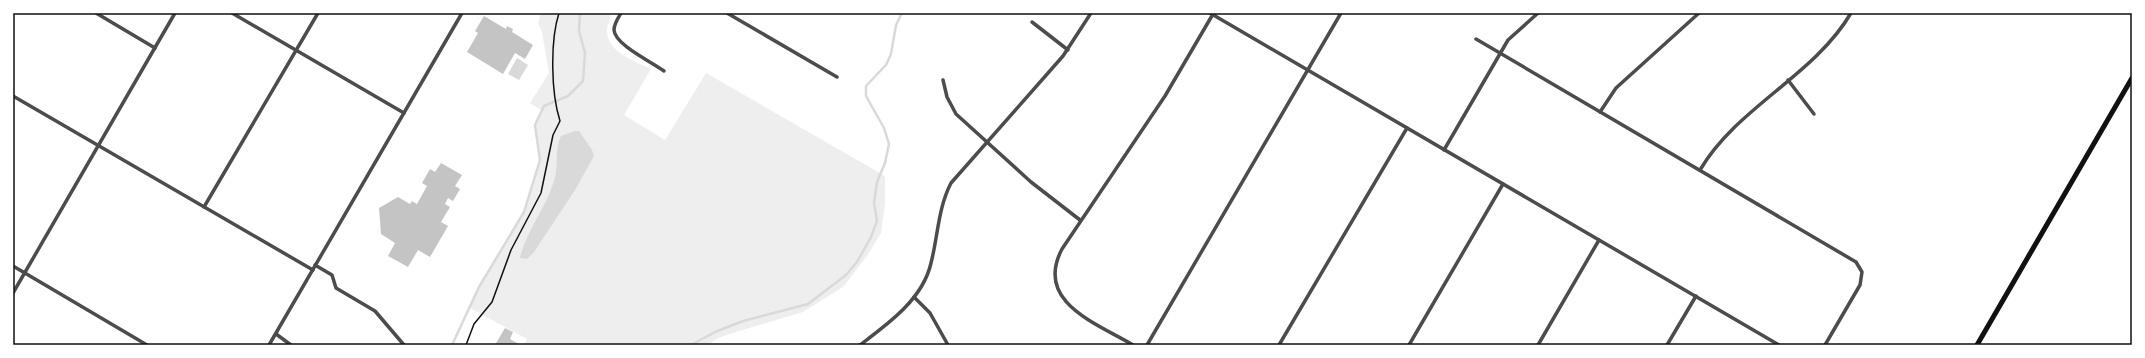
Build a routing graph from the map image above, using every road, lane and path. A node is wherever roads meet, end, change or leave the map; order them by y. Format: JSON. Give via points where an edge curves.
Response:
{"nodes":[{"id":1,"x":96,"y":13,"type":"edge"},
{"id":2,"x":176,"y":13,"type":"edge"},
{"id":3,"x":232,"y":13,"type":"edge"},
{"id":4,"x":318,"y":13,"type":"edge"},
{"id":5,"x":462,"y":13,"type":"edge"},
{"id":6,"x":559,"y":13,"type":"edge"},
{"id":7,"x":621,"y":13,"type":"edge"},
{"id":8,"x":727,"y":13,"type":"edge"},
{"id":9,"x":1091,"y":13,"type":"edge"},
{"id":10,"x":1341,"y":13,"type":"edge"},
{"id":11,"x":1538,"y":13,"type":"edge"},
{"id":12,"x":1700,"y":13,"type":"edge"},
{"id":13,"x":1851,"y":13,"type":"edge"},
{"id":14,"x":1212,"y":14,"type":"edge"},
{"id":15,"x":1032,"y":22,"type":"dead end"},
{"id":16,"x":1476,"y":39,"type":"dead end"},
{"id":17,"x":155,"y":48,"type":"junction"},
{"id":18,"x":296,"y":50,"type":"junction"},
{"id":19,"x":1068,"y":50,"type":"junction"},
{"id":20,"x":1499,"y":53,"type":"junction"},
{"id":21,"x":1308,"y":70,"type":"junction"},
{"id":22,"x":664,"y":71,"type":"dead end"},
{"id":23,"x":837,"y":77,"type":"dead end"},
{"id":24,"x":2132,"y":78,"type":"edge"},
{"id":25,"x":943,"y":80,"type":"dead end"},
{"id":26,"x":1788,"y":80,"type":"junction"},
{"id":27,"x":13,"y":96,"type":"edge"},
{"id":28,"x":1600,"y":112,"type":"junction"},
{"id":29,"x":404,"y":113,"type":"junction"},
{"id":30,"x":1814,"y":114,"type":"dead end"},
{"id":31,"x":1407,"y":128,"type":"junction"},
{"id":32,"x":987,"y":142,"type":"junction"},
{"id":33,"x":99,"y":146,"type":"junction"},
{"id":34,"x":1444,"y":150,"type":"junction"},
{"id":35,"x":1700,"y":170,"type":"junction"},
{"id":36,"x":1503,"y":184,"type":"junction"},
{"id":37,"x":204,"y":207,"type":"junction"},
{"id":38,"x":1080,"y":220,"type":"junction"},
{"id":39,"x":1599,"y":240,"type":"junction"},
{"id":40,"x":316,"y":265,"type":"junction"},
{"id":41,"x":13,"y":266,"type":"edge"},
{"id":42,"x":312,"y":270,"type":"junction"},
{"id":43,"x":25,"y":273,"type":"junction"},
{"id":44,"x":13,"y":293,"type":"edge"},
{"id":45,"x":1696,"y":296,"type":"junction"},
{"id":46,"x":914,"y":297,"type":"junction"},
{"id":47,"x":276,"y":334,"type":"junction"},
{"id":48,"x":147,"y":345,"type":"edge"},
{"id":49,"x":269,"y":345,"type":"edge"},
{"id":50,"x":291,"y":345,"type":"edge"},
{"id":51,"x":404,"y":345,"type":"edge"},
{"id":52,"x":466,"y":345,"type":"edge"},
{"id":53,"x":860,"y":345,"type":"edge"},
{"id":54,"x":948,"y":345,"type":"edge"},
{"id":55,"x":1133,"y":345,"type":"edge"},
{"id":56,"x":1147,"y":345,"type":"edge"},
{"id":57,"x":1279,"y":345,"type":"edge"},
{"id":58,"x":1409,"y":345,"type":"edge"},
{"id":59,"x":1538,"y":345,"type":"edge"},
{"id":60,"x":1667,"y":345,"type":"edge"},
{"id":61,"x":1779,"y":345,"type":"edge"},
{"id":62,"x":1825,"y":345,"type":"edge"},
{"id":63,"x":1977,"y":345,"type":"edge"}],
"edges":[{"from":1,"to":17,"type":"street"},
{"from":2,"to":17,"type":"street"},
{"from":3,"to":18,"type":"street"},
{"from":4,"to":18,"type":"street"},
{"from":5,"to":29,"type":"street"},
{"from":6,"to":52,"type":"path","via":[[554,41],[554,98],[560,121],[553,135],[541,193],[511,250],[492,302],[474,324]]},
{"from":7,"to":22,"type":"street","via":[[614,28],[617,38]]},
{"from":8,"to":23,"type":"street"},
{"from":9,"to":19,"type":"street"},
{"from":10,"to":21,"type":"street"},
{"from":11,"to":20,"type":"street","via":[[1511,36]]},
{"from":12,"to":28,"type":"street","via":[[1619,85]]},
{"from":13,"to":26,"type":"street","via":[[1841,29]]},
{"from":14,"to":21,"type":"street"},
{"from":14,"to":38,"type":"street","via":[[1165,96]]},
{"from":15,"to":19,"type":"street"},
{"from":16,"to":20,"type":"street"},
{"from":17,"to":33,"type":"street"},
{"from":18,"to":29,"type":"street"},
{"from":18,"to":37,"type":"street"},
{"from":19,"to":32,"type":"street"},
{"from":20,"to":28,"type":"street"},
{"from":20,"to":34,"type":"street"},
{"from":21,"to":31,"type":"street"},
{"from":21,"to":56,"type":"street"},
{"from":24,"to":63,"type":"main road"},
{"from":25,"to":32,"type":"street","via":[[947,97],[956,114]]},
{"from":26,"to":30,"type":"street"},
{"from":26,"to":35,"type":"street","via":[[1718,143]]},
{"from":27,"to":33,"type":"street"},
{"from":28,"to":35,"type":"street"},
{"from":29,"to":40,"type":"street"},
{"from":31,"to":34,"type":"street"},
{"from":31,"to":57,"type":"street"},
{"from":32,"to":38,"type":"street","via":[[1031,182]]},
{"from":32,"to":46,"type":"street","via":[[956,175],[946,193],[931,264]]},
{"from":33,"to":37,"type":"street"},
{"from":33,"to":43,"type":"street"},
{"from":34,"to":36,"type":"street"},
{"from":35,"to":62,"type":"street","via":[[1856,262],[1862,272],[1860,285]]},
{"from":36,"to":39,"type":"street"},
{"from":36,"to":58,"type":"street"},
{"from":37,"to":42,"type":"street"},
{"from":38,"to":55,"type":"street","via":[[1058,256],[1054,275],[1058,290],[1074,311]]},
{"from":39,"to":45,"type":"street"},
{"from":39,"to":59,"type":"street"},
{"from":40,"to":42,"type":"street"},
{"from":40,"to":51,"type":"street","via":[[332,275],[336,288],[375,311]]},
{"from":41,"to":43,"type":"street"},
{"from":42,"to":47,"type":"street"},
{"from":43,"to":44,"type":"street"},
{"from":43,"to":48,"type":"street"},
{"from":45,"to":60,"type":"street"},
{"from":45,"to":61,"type":"street"},
{"from":46,"to":53,"type":"street"},
{"from":46,"to":54,"type":"street","via":[[930,313]]},
{"from":47,"to":49,"type":"street"},
{"from":47,"to":50,"type":"street"}]}
